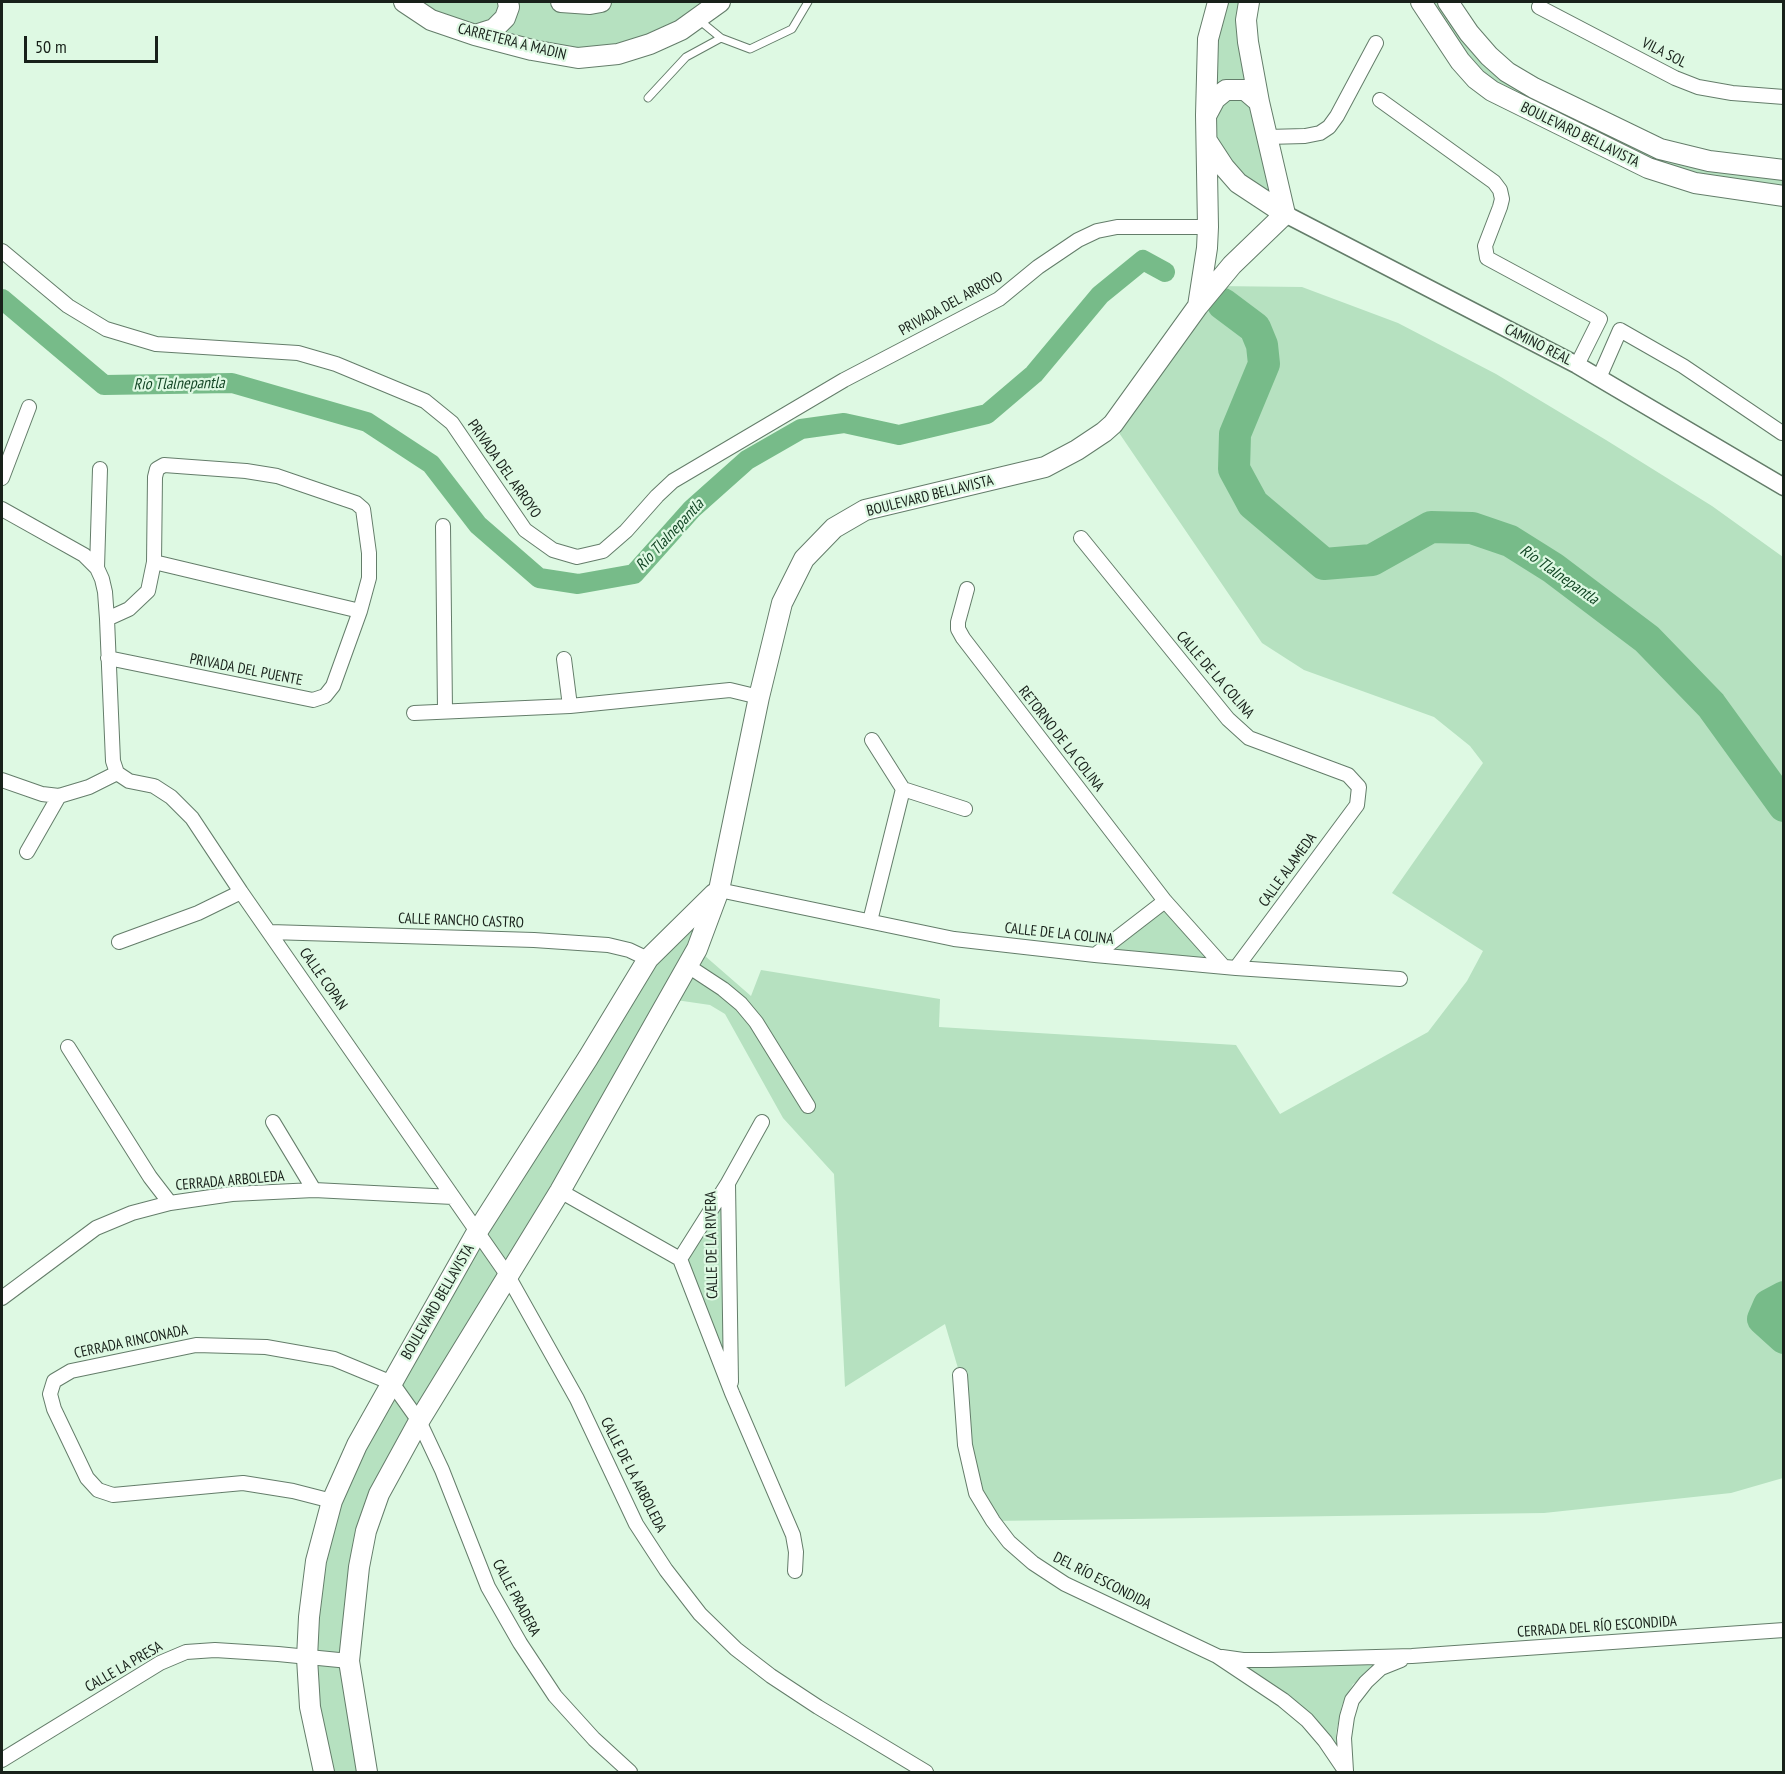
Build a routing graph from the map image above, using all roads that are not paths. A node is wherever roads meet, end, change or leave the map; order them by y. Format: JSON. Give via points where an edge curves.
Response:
{"nodes":[{"id":1,"x":404,"y":2,"type":"edge"},
{"id":2,"x":508,"y":2,"type":"edge"},
{"id":3,"x":561,"y":2,"type":"edge"},
{"id":4,"x":601,"y":2,"type":"edge"},
{"id":5,"x":720,"y":2,"type":"edge"},
{"id":6,"x":808,"y":2,"type":"edge"},
{"id":7,"x":1218,"y":2,"type":"edge"},
{"id":8,"x":1249,"y":2,"type":"edge"},
{"id":9,"x":1421,"y":2,"type":"edge"},
{"id":10,"x":1448,"y":2,"type":"edge"},
{"id":11,"x":1539,"y":7,"type":"dead end"},
{"id":12,"x":697,"y":18,"type":"junction"},
{"id":13,"x":475,"y":35,"type":"junction"},
{"id":14,"x":721,"y":38,"type":"junction"},
{"id":15,"x":1376,"y":44,"type":"dead end"},
{"id":16,"x":1784,"y":97,"type":"edge"},
{"id":17,"x":648,"y":98,"type":"dead end"},
{"id":18,"x":1380,"y":100,"type":"dead end"},
{"id":19,"x":1259,"y":102,"type":"junction"},
{"id":20,"x":1206,"y":115,"type":"junction"},
{"id":21,"x":1267,"y":136,"type":"junction"},
{"id":22,"x":1207,"y":140,"type":"junction"},
{"id":23,"x":1784,"y":170,"type":"edge"},
{"id":24,"x":1784,"y":196,"type":"edge"},
{"id":25,"x":1285,"y":214,"type":"junction"},
{"id":26,"x":1208,"y":227,"type":"junction"},
{"id":27,"x":2,"y":251,"type":"edge"},
{"id":28,"x":1200,"y":301,"type":"junction"},
{"id":29,"x":1599,"y":319,"type":"junction"},
{"id":30,"x":1620,"y":330,"type":"junction"},
{"id":31,"x":1577,"y":365,"type":"junction"},
{"id":32,"x":1599,"y":378,"type":"junction"},
{"id":33,"x":29,"y":407,"type":"dead end"},
{"id":34,"x":1782,"y":434,"type":"edge"},
{"id":35,"x":100,"y":469,"type":"dead end"},
{"id":36,"x":2,"y":478,"type":"edge"},
{"id":37,"x":1784,"y":488,"type":"edge"},
{"id":38,"x":2,"y":509,"type":"edge"},
{"id":39,"x":444,"y":526,"type":"dead end"},
{"id":40,"x":1081,"y":538,"type":"dead end"},
{"id":41,"x":154,"y":562,"type":"junction"},
{"id":42,"x":97,"y":568,"type":"junction"},
{"id":43,"x":967,"y":589,"type":"dead end"},
{"id":44,"x":360,"y":611,"type":"junction"},
{"id":45,"x":107,"y":619,"type":"junction"},
{"id":46,"x":108,"y":658,"type":"junction"},
{"id":47,"x":564,"y":659,"type":"dead end"},
{"id":48,"x":759,"y":697,"type":"junction"},
{"id":49,"x":570,"y":706,"type":"junction"},
{"id":50,"x":446,"y":711,"type":"junction"},
{"id":51,"x":414,"y":712,"type":"dead end"},
{"id":52,"x":872,"y":740,"type":"dead end"},
{"id":53,"x":117,"y":773,"type":"junction"},
{"id":54,"x":2,"y":780,"type":"edge"},
{"id":55,"x":1359,"y":787,"type":"joint"},
{"id":56,"x":903,"y":789,"type":"junction"},
{"id":57,"x":59,"y":796,"type":"junction"},
{"id":58,"x":965,"y":809,"type":"dead end"},
{"id":59,"x":27,"y":852,"type":"dead end"},
{"id":60,"x":718,"y":890,"type":"junction"},
{"id":61,"x":241,"y":892,"type":"junction"},
{"id":62,"x":1164,"y":901,"type":"junction"},
{"id":63,"x":870,"y":921,"type":"junction"},
{"id":64,"x":270,"y":932,"type":"junction"},
{"id":65,"x":119,"y":942,"type":"dead end"},
{"id":66,"x":1095,"y":956,"type":"junction"},
{"id":67,"x":648,"y":959,"type":"junction"},
{"id":68,"x":688,"y":966,"type":"junction"},
{"id":69,"x":1230,"y":968,"type":"junction"},
{"id":70,"x":1400,"y":979,"type":"dead end"},
{"id":71,"x":68,"y":1047,"type":"dead end"},
{"id":72,"x":808,"y":1106,"type":"dead end"},
{"id":73,"x":273,"y":1122,"type":"dead end"},
{"id":74,"x":762,"y":1122,"type":"dead end"},
{"id":75,"x":728,"y":1183,"type":"junction"},
{"id":76,"x":314,"y":1190,"type":"junction"},
{"id":77,"x":560,"y":1191,"type":"junction"},
{"id":78,"x":453,"y":1197,"type":"junction"},
{"id":79,"x":170,"y":1203,"type":"junction"},
{"id":80,"x":477,"y":1232,"type":"junction"},
{"id":81,"x":680,"y":1259,"type":"junction"},
{"id":82,"x":508,"y":1276,"type":"junction"},
{"id":83,"x":2,"y":1296,"type":"edge"},
{"id":84,"x":960,"y":1375,"type":"dead end"},
{"id":85,"x":392,"y":1383,"type":"junction"},
{"id":86,"x":732,"y":1393,"type":"junction"},
{"id":87,"x":419,"y":1421,"type":"junction"},
{"id":88,"x":332,"y":1501,"type":"junction"},
{"id":89,"x":795,"y":1571,"type":"dead end"},
{"id":90,"x":1784,"y":1630,"type":"edge"},
{"id":91,"x":1217,"y":1656,"type":"junction"},
{"id":92,"x":1412,"y":1656,"type":"junction"},
{"id":93,"x":307,"y":1658,"type":"junction"},
{"id":94,"x":349,"y":1661,"type":"junction"},
{"id":95,"x":2,"y":1760,"type":"edge"},
{"id":96,"x":324,"y":1773,"type":"edge"},
{"id":97,"x":367,"y":1773,"type":"edge"},
{"id":98,"x":630,"y":1773,"type":"edge"},
{"id":99,"x":926,"y":1773,"type":"edge"},
{"id":100,"x":1346,"y":1773,"type":"edge"}],
"edges":[{"from":1,"to":13,"type":"main road","name":"CARRETERA A MADIN","via":[[431,20]]},
{"from":2,"to":13,"type":"main road","via":[[505,18],[494,29]]},
{"from":3,"to":4,"type":"main road"},
{"from":5,"to":12,"type":"main road","name":"CARRETERA A MADIN"},
{"from":6,"to":14,"type":"lane","via":[[792,29],[750,49]]},
{"from":7,"to":20,"type":"main road","name":"BOULEVARD BELLAVISTA","via":[[1208,39]]},
{"from":8,"to":19,"type":"main road","via":[[1248,42]]},
{"from":9,"to":24,"type":"main road","name":"BOULEVARD BELLAVISTA","via":[[1460,62],[1492,91],[1648,168],[1695,183]]},
{"from":10,"to":23,"type":"main road","name":"BOULEVARD BELLAVISTA","via":[[1489,56],[1534,88],[1660,149],[1709,161]]},
{"from":11,"to":16,"type":"street","name":"VILA SOL","via":[[1687,83],[1731,93]]},
{"from":12,"to":13,"type":"main road","name":"CARRETERA A MADIN","via":[[650,44],[618,54],[578,58]]},
{"from":12,"to":14,"type":"lane"},
{"from":14,"to":17,"type":"lane","via":[[686,57]]},
{"from":15,"to":21,"type":"street","via":[[1329,127],[1305,136]]},
{"from":18,"to":29,"type":"street","via":[[1500,190],[1500,207],[1485,246],[1487,258]]},
{"from":19,"to":20,"type":"main road","via":[[1245,90],[1226,90]]},
{"from":19,"to":21,"type":"main road"},
{"from":20,"to":22,"type":"main road","name":"BOULEVARD BELLAVISTA"},
{"from":21,"to":25,"type":"main road"},
{"from":22,"to":25,"type":"main road","via":[[1238,183]]},
{"from":22,"to":26,"type":"main road","name":"BOULEVARD BELLAVISTA"},
{"from":25,"to":28,"type":"main road","name":"BOULEVARD BELLAVISTA"},
{"from":25,"to":31,"type":"street","name":"CAMINO REAL"},
{"from":26,"to":27,"type":"street","name":"PRIVADA DEL ARROYO","via":[[1117,227],[1078,240],[999,298],[844,380],[673,482],[603,551],[578,557],[553,550],[525,530],[452,423],[425,400],[298,352],[156,344],[106,328],[68,306]]},
{"from":26,"to":28,"type":"main road","name":"BOULEVARD BELLAVISTA"},
{"from":28,"to":48,"type":"main road","name":"BOULEVARD BELLAVISTA","via":[[1113,424],[1077,450],[1045,467],[865,510],[834,528],[804,559],[782,603]]},
{"from":29,"to":30,"type":"street"},
{"from":29,"to":31,"type":"street"},
{"from":30,"to":32,"type":"street"},
{"from":30,"to":34,"type":"street","via":[[1683,366]]},
{"from":31,"to":32,"type":"street","name":"CAMINO REAL"},
{"from":32,"to":37,"type":"street","name":"CAMINO REAL"},
{"from":33,"to":36,"type":"street"},
{"from":35,"to":42,"type":"street"},
{"from":38,"to":42,"type":"street","via":[[84,555]]},
{"from":39,"to":50,"type":"street"},
{"from":40,"to":55,"type":"street","name":"CALLE DE LA COLINA","via":[[1228,719],[1249,738],[1348,775]]},
{"from":41,"to":44,"type":"street"},
{"from":41,"to":44,"type":"street","name":"PRIVADA DEL PUENTE","via":[[157,469],[164,465],[277,476],[356,503],[363,509],[369,579]]},
{"from":41,"to":45,"type":"street","via":[[148,591],[129,609]]},
{"from":42,"to":45,"type":"street","via":[[105,592]]},
{"from":43,"to":62,"type":"street","name":"RETORNO DE LA COLINA","via":[[958,622],[963,638]]},
{"from":44,"to":46,"type":"street","name":"PRIVADA DEL PUENTE","via":[[333,686],[325,696],[313,700]]},
{"from":45,"to":46,"type":"street"},
{"from":46,"to":53,"type":"street","via":[[113,761]]},
{"from":47,"to":49,"type":"street"},
{"from":48,"to":49,"type":"street","via":[[730,690]]},
{"from":48,"to":60,"type":"main road","name":"BOULEVARD BELLAVISTA"},
{"from":49,"to":50,"type":"street"},
{"from":50,"to":51,"type":"street"},
{"from":52,"to":56,"type":"street"},
{"from":53,"to":57,"type":"street"},
{"from":53,"to":61,"type":"street","name":"CALLE COPAN","via":[[129,781],[154,786],[171,797],[192,818]]},
{"from":54,"to":57,"type":"street"},
{"from":55,"to":69,"type":"street","name":"CALLE ALAMEDA","via":[[1357,805]]},
{"from":56,"to":58,"type":"street"},
{"from":56,"to":63,"type":"street"},
{"from":57,"to":59,"type":"street"},
{"from":60,"to":63,"type":"street","name":"CALLE DE LA COLINA"},
{"from":60,"to":67,"type":"main road","name":"BOULEVARD BELLAVISTA"},
{"from":60,"to":68,"type":"main road","name":"BOULEVARD BELLAVISTA"},
{"from":61,"to":64,"type":"street","name":"CALLE COPAN"},
{"from":61,"to":65,"type":"street","via":[[198,913]]},
{"from":62,"to":66,"type":"street"},
{"from":62,"to":69,"type":"street","name":"RETORNO DE LA COLINA"},
{"from":63,"to":66,"type":"street","name":"CALLE DE LA COLINA","via":[[954,939]]},
{"from":64,"to":67,"type":"street","name":"CALLE RANCHO CASTRO","via":[[534,939],[608,945]]},
{"from":64,"to":78,"type":"street","name":"CALLE COPAN"},
{"from":66,"to":69,"type":"street","name":"CALLE DE LA COLINA"},
{"from":67,"to":80,"type":"main road","name":"BOULEVARD BELLAVISTA"},
{"from":68,"to":72,"type":"street","via":[[741,1004]]},
{"from":68,"to":77,"type":"main road","name":"BOULEVARD BELLAVISTA"},
{"from":69,"to":70,"type":"street","name":"CALLE DE LA COLINA"},
{"from":71,"to":79,"type":"street"},
{"from":73,"to":76,"type":"street"},
{"from":74,"to":75,"type":"street"},
{"from":75,"to":81,"type":"street","name":"CALLE DE LA RIVERA"},
{"from":75,"to":86,"type":"street","name":"CALLE DE LA RIVERA"},
{"from":76,"to":78,"type":"street","name":"CERRADA ARBOLEDA"},
{"from":76,"to":79,"type":"street","name":"CERRADA ARBOLEDA","via":[[232,1194]]},
{"from":77,"to":81,"type":"street"},
{"from":77,"to":82,"type":"main road","name":"BOULEVARD BELLAVISTA"},
{"from":78,"to":80,"type":"street","name":"CALLE COPAN"},
{"from":79,"to":83,"type":"street","name":"CERRADA ARBOLEDA","via":[[96,1228]]},
{"from":80,"to":82,"type":"street","name":"CALLE DE LA ARBOLEDA"},
{"from":80,"to":85,"type":"main road","name":"BOULEVARD BELLAVISTA"},
{"from":81,"to":86,"type":"street","name":"CALLE DE LA RIVERA"},
{"from":82,"to":87,"type":"main road","name":"BOULEVARD BELLAVISTA"},
{"from":82,"to":99,"type":"street","name":"CALLE DE LA ARBOLEDA","via":[[577,1400],[636,1524],[700,1614],[771,1676]]},
{"from":84,"to":91,"type":"street","name":"DEL RÍO ESCONDIDA","via":[[965,1445],[976,1494],[1008,1542],[1065,1584]]},
{"from":85,"to":87,"type":"street","name":"CALLE PRADERA"},
{"from":85,"to":88,"type":"main road","name":"BOULEVARD BELLAVISTA","via":[[357,1445]]},
{"from":85,"to":88,"type":"street","name":"CERRADA RINCONADA","via":[[334,1359],[266,1347],[196,1345],[70,1371],[54,1381],[50,1394],[54,1409],[87,1478],[98,1490],[113,1496],[243,1483]]},
{"from":86,"to":89,"type":"street","name":"CALLE DE LA RIVERA","via":[[793,1535]]},
{"from":87,"to":94,"type":"main road","name":"BOULEVARD BELLAVISTA","via":[[379,1494],[366,1531],[358,1567]]},
{"from":87,"to":98,"type":"street","name":"CALLE PRADERA","via":[[488,1587],[520,1643],[555,1696]]},
{"from":88,"to":93,"type":"main road","name":"BOULEVARD BELLAVISTA","via":[[316,1561]]},
{"from":90,"to":92,"type":"street","name":"CERRADA DEL RÍO ESCONDIDA"},
{"from":91,"to":92,"type":"street","name":"CERRADA DEL RÍO ESCONDIDA","via":[[1243,1660]]},
{"from":91,"to":100,"type":"street","via":[[1307,1720]]},
{"from":92,"to":100,"type":"street","name":"CERRADA DEL RÍO ESCONDIDA","via":[[1381,1668],[1352,1700],[1344,1738]]},
{"from":93,"to":94,"type":"street","name":"CALLE LA PRESA"},
{"from":93,"to":95,"type":"street","name":"CALLE LA PRESA","via":[[278,1653],[186,1652],[160,1663]]},
{"from":93,"to":96,"type":"main road","name":"BOULEVARD BELLAVISTA","via":[[310,1707]]},
{"from":94,"to":97,"type":"main road","name":"BOULEVARD BELLAVISTA"}]}
